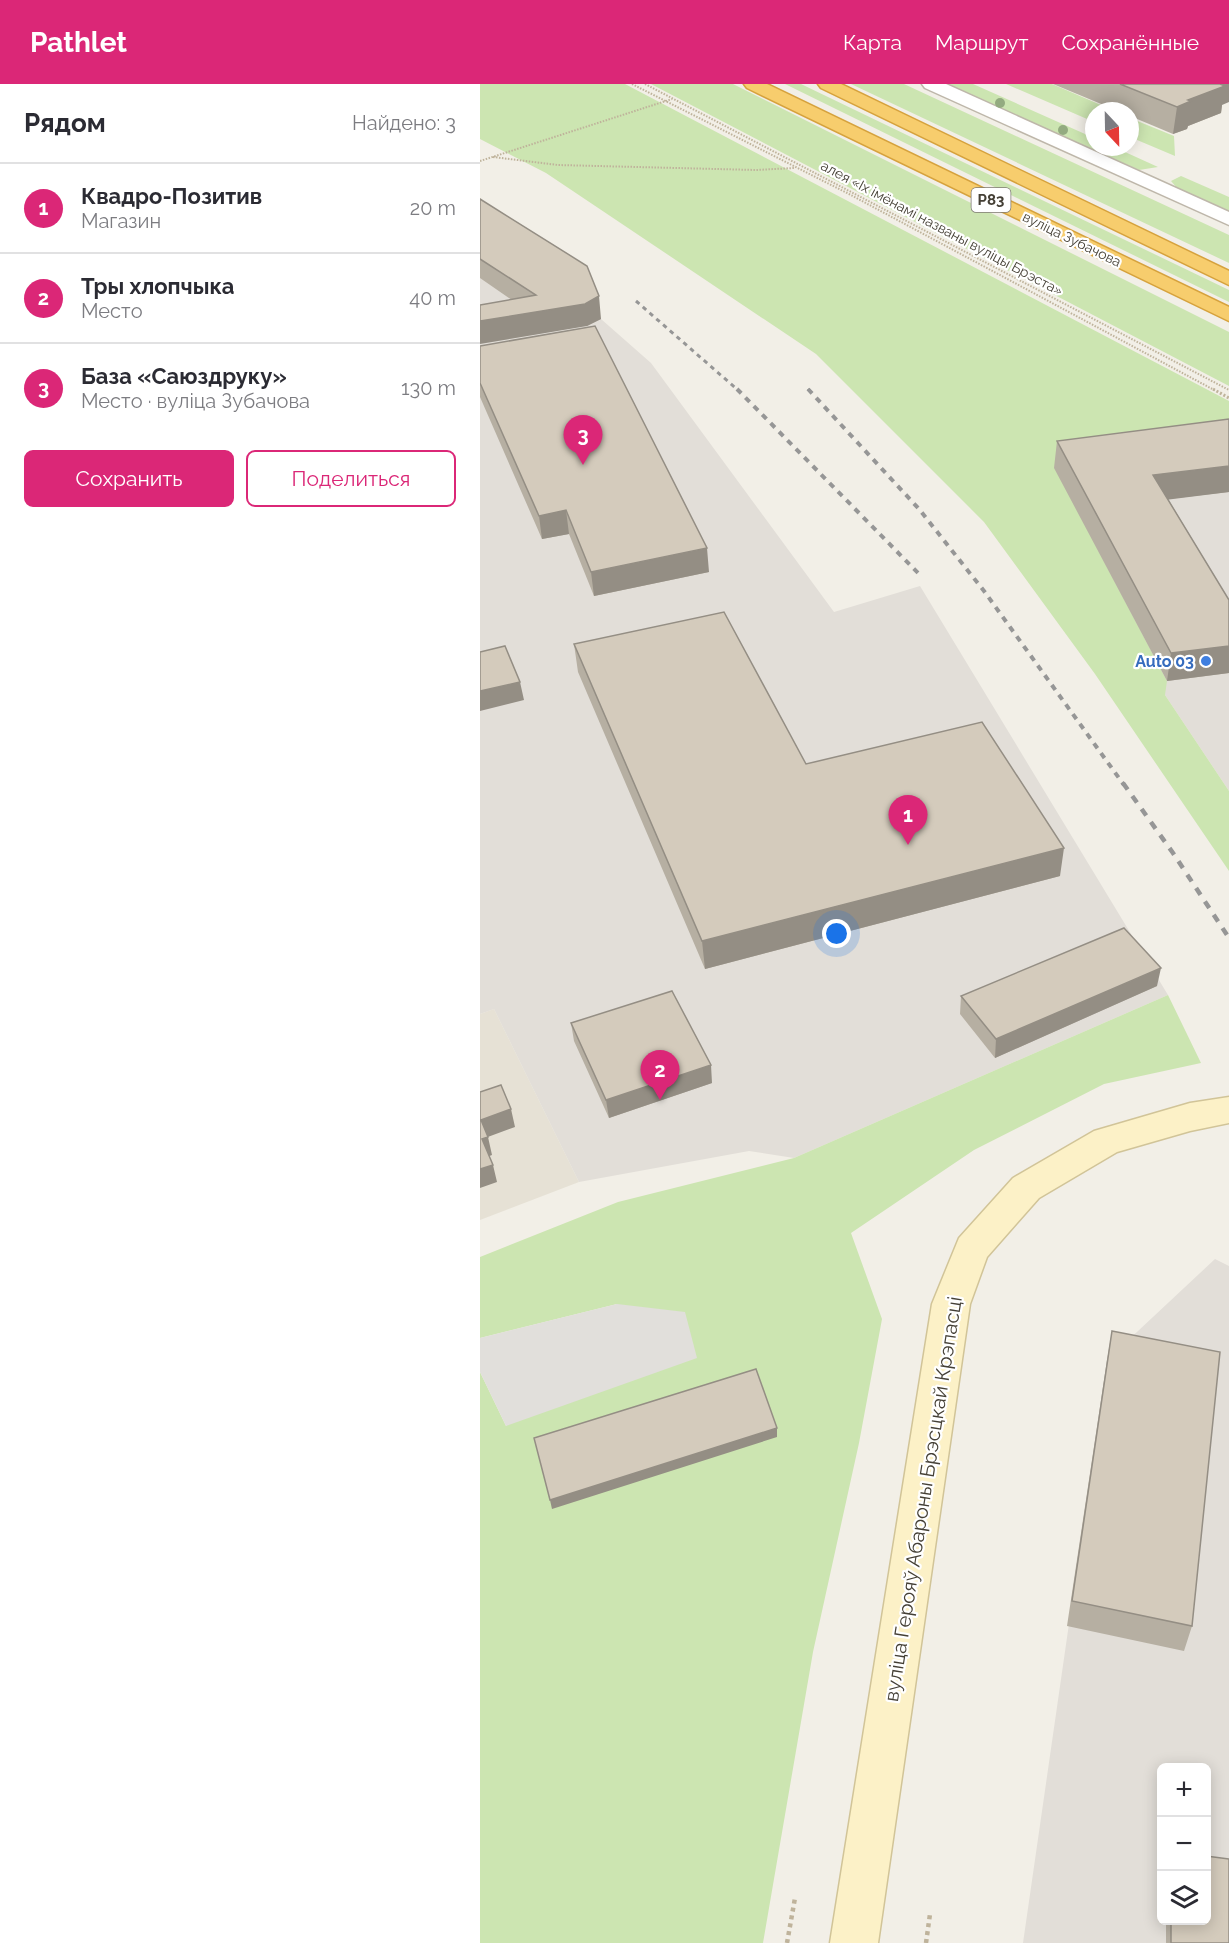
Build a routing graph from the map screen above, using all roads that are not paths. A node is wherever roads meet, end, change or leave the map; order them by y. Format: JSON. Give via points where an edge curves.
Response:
{"nodes":[{"id":1,"x":753,"y":84,"type":"edge"},
{"id":2,"x":826,"y":84,"type":"edge"},
{"id":3,"x":931,"y":84,"type":"edge"},
{"id":4,"x":1229,"y":219,"type":"edge"},
{"id":5,"x":1229,"y":279,"type":"edge"},
{"id":6,"x":1229,"y":315,"type":"edge"},
{"id":7,"x":1229,"y":1110,"type":"edge"},
{"id":8,"x":854,"y":1943,"type":"edge"}],
"edges":[{"from":1,"to":6,"type":"highway","name":"вуліца Зубачова","number":"Р83"},
{"from":2,"to":5,"type":"highway","name":"вуліца Зубачова","number":"Р83"},
{"from":3,"to":4,"type":"street"},
{"from":7,"to":8,"type":"main road","name":"вуліца Герояў Абароны Брэсцкай Крэпасці","via":[[1106,1141],[1026,1188],[972,1249],[951,1304]]}]}
